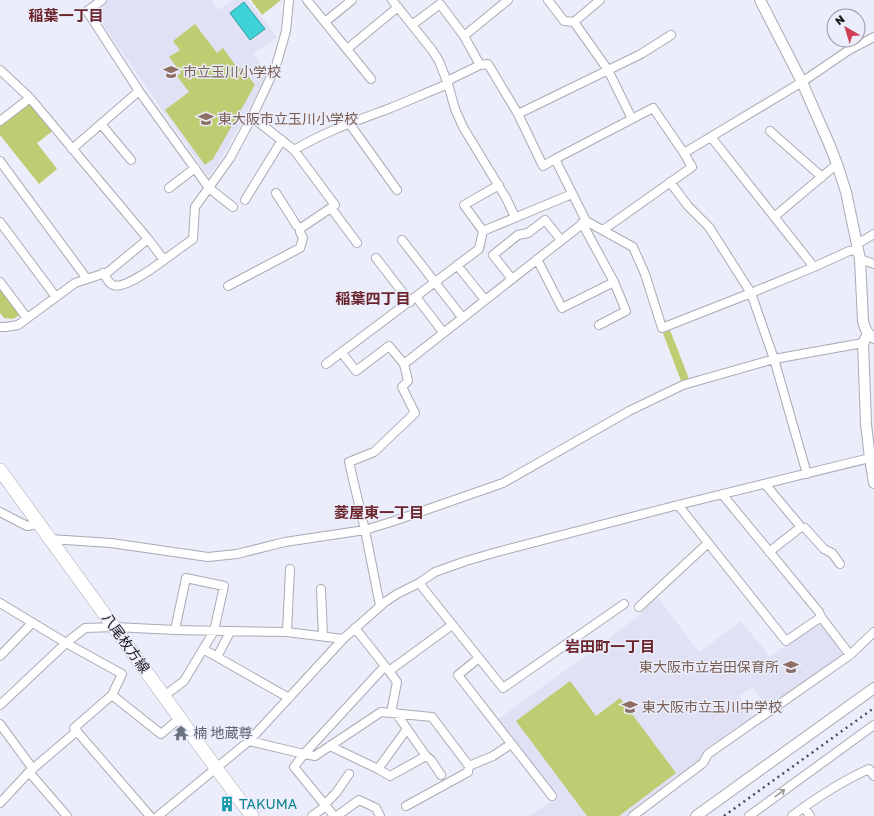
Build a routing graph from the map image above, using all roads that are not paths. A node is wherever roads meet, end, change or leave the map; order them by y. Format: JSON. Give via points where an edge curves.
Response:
{"nodes":[{"id":1,"x":102,"y":0,"type":"edge"},
{"id":2,"x":289,"y":0,"type":"edge"},
{"id":3,"x":307,"y":0,"type":"edge"},
{"id":4,"x":352,"y":0,"type":"edge"},
{"id":5,"x":392,"y":0,"type":"edge"},
{"id":6,"x":508,"y":0,"type":"edge"},
{"id":7,"x":548,"y":0,"type":"edge"},
{"id":8,"x":600,"y":0,"type":"edge"},
{"id":9,"x":760,"y":0,"type":"edge"},
{"id":10,"x":398,"y":8,"type":"junction"},
{"id":11,"x":325,"y":22,"type":"junction"},
{"id":12,"x":574,"y":22,"type":"junction"},
{"id":13,"x":412,"y":25,"type":"junction"},
{"id":14,"x":671,"y":35,"type":"dead end"},
{"id":15,"x":464,"y":36,"type":"junction"},
{"id":16,"x":874,"y":37,"type":"edge"},
{"id":17,"x":347,"y":49,"type":"junction"},
{"id":18,"x":480,"y":66,"type":"junction"},
{"id":19,"x":0,"y":70,"type":"edge"},
{"id":20,"x":608,"y":70,"type":"junction"},
{"id":21,"x":371,"y":79,"type":"dead end"},
{"id":22,"x":802,"y":82,"type":"junction"},
{"id":23,"x":448,"y":83,"type":"junction"},
{"id":24,"x":139,"y":90,"type":"junction"},
{"id":25,"x":30,"y":98,"type":"junction"},
{"id":26,"x":518,"y":114,"type":"junction"},
{"id":27,"x":252,"y":117,"type":"junction"},
{"id":28,"x":632,"y":119,"type":"junction"},
{"id":29,"x":0,"y":121,"type":"edge"},
{"id":30,"x":349,"y":123,"type":"junction"},
{"id":31,"x":101,"y":124,"type":"junction"},
{"id":32,"x":770,"y":131,"type":"dead end"},
{"id":33,"x":711,"y":137,"type":"junction"},
{"id":34,"x":282,"y":140,"type":"junction"},
{"id":35,"x":72,"y":149,"type":"junction"},
{"id":36,"x":294,"y":150,"type":"junction"},
{"id":37,"x":684,"y":154,"type":"junction"},
{"id":38,"x":555,"y":159,"type":"junction"},
{"id":39,"x":131,"y":160,"type":"dead end"},
{"id":40,"x":0,"y":161,"type":"edge"},
{"id":41,"x":837,"y":164,"type":"junction"},
{"id":42,"x":195,"y":168,"type":"junction"},
{"id":43,"x":822,"y":177,"type":"junction"},
{"id":44,"x":670,"y":182,"type":"junction"},
{"id":45,"x":499,"y":185,"type":"junction"},
{"id":46,"x":169,"y":188,"type":"dead end"},
{"id":47,"x":209,"y":188,"type":"junction"},
{"id":48,"x":397,"y":190,"type":"dead end"},
{"id":49,"x":276,"y":193,"type":"dead end"},
{"id":50,"x":572,"y":194,"type":"junction"},
{"id":51,"x":245,"y":200,"type":"dead end"},
{"id":52,"x":233,"y":206,"type":"dead end"},
{"id":53,"x":331,"y":208,"type":"junction"},
{"id":54,"x":774,"y":217,"type":"junction"},
{"id":55,"x":515,"y":218,"type":"junction"},
{"id":56,"x":0,"y":222,"type":"edge"},
{"id":57,"x":584,"y":222,"type":"junction"},
{"id":58,"x":302,"y":228,"type":"junction"},
{"id":59,"x":603,"y":230,"type":"junction"},
{"id":60,"x":483,"y":231,"type":"junction"},
{"id":61,"x":874,"y":234,"type":"edge"},
{"id":62,"x":148,"y":240,"type":"junction"},
{"id":63,"x":402,"y":240,"type":"dead end"},
{"id":64,"x":561,"y":240,"type":"junction"},
{"id":65,"x":357,"y":243,"type":"dead end"},
{"id":66,"x":859,"y":251,"type":"junction"},
{"id":67,"x":376,"y":258,"type":"dead end"},
{"id":68,"x":537,"y":259,"type":"junction"},
{"id":69,"x":164,"y":260,"type":"junction"},
{"id":70,"x":874,"y":264,"type":"edge"},
{"id":71,"x":457,"y":265,"type":"junction"},
{"id":72,"x":814,"y":267,"type":"junction"},
{"id":73,"x":103,"y":273,"type":"junction"},
{"id":74,"x":87,"y":279,"type":"junction"},
{"id":75,"x":512,"y":279,"type":"junction"},
{"id":76,"x":0,"y":282,"type":"edge"},
{"id":77,"x":435,"y":282,"type":"junction"},
{"id":78,"x":614,"y":282,"type":"junction"},
{"id":79,"x":228,"y":286,"type":"dead end"},
{"id":80,"x":751,"y":293,"type":"junction"},
{"id":81,"x":56,"y":297,"type":"junction"},
{"id":82,"x":413,"y":299,"type":"junction"},
{"id":83,"x":485,"y":300,"type":"junction"},
{"id":84,"x":27,"y":318,"type":"junction"},
{"id":85,"x":462,"y":318,"type":"junction"},
{"id":86,"x":599,"y":325,"type":"dead end"},
{"id":87,"x":0,"y":327,"type":"edge"},
{"id":88,"x":443,"y":332,"type":"junction"},
{"id":89,"x":868,"y":339,"type":"edge"},
{"id":90,"x":342,"y":353,"type":"junction"},
{"id":91,"x":774,"y":359,"type":"junction"},
{"id":92,"x":326,"y":364,"type":"dead end"},
{"id":93,"x":404,"y":364,"type":"junction"},
{"id":94,"x":872,"y":457,"type":"edge"},
{"id":95,"x":0,"y":470,"type":"edge"},
{"id":96,"x":807,"y":474,"type":"junction"},
{"id":97,"x":874,"y":483,"type":"edge"},
{"id":98,"x":765,"y":484,"type":"junction"},
{"id":99,"x":722,"y":494,"type":"junction"},
{"id":100,"x":678,"y":505,"type":"junction"},
{"id":101,"x":0,"y":512,"type":"edge"},
{"id":102,"x":37,"y":521,"type":"junction"},
{"id":103,"x":800,"y":527,"type":"junction"},
{"id":104,"x":365,"y":530,"type":"junction"},
{"id":105,"x":50,"y":538,"type":"junction"},
{"id":106,"x":708,"y":543,"type":"junction"},
{"id":107,"x":769,"y":552,"type":"junction"},
{"id":108,"x":840,"y":564,"type":"dead end"},
{"id":109,"x":290,"y":569,"type":"dead end"},
{"id":110,"x":419,"y":583,"type":"junction"},
{"id":111,"x":321,"y":589,"type":"dead end"},
{"id":112,"x":0,"y":604,"type":"edge"},
{"id":113,"x":624,"y":604,"type":"dead end"},
{"id":114,"x":380,"y":606,"type":"junction"},
{"id":115,"x":639,"y":607,"type":"dead end"},
{"id":116,"x":821,"y":617,"type":"junction"},
{"id":117,"x":32,"y":623,"type":"junction"},
{"id":118,"x":452,"y":625,"type":"junction"},
{"id":119,"x":114,"y":627,"type":"junction"},
{"id":120,"x":355,"y":628,"type":"junction"},
{"id":121,"x":175,"y":630,"type":"junction"},
{"id":122,"x":214,"y":631,"type":"junction"},
{"id":123,"x":230,"y":632,"type":"junction"},
{"id":124,"x":287,"y":632,"type":"junction"},
{"id":125,"x":874,"y":632,"type":"edge"},
{"id":126,"x":323,"y":636,"type":"junction"},
{"id":127,"x":343,"y":639,"type":"junction"},
{"id":128,"x":66,"y":643,"type":"junction"},
{"id":129,"x":203,"y":649,"type":"junction"},
{"id":130,"x":850,"y":654,"type":"junction"},
{"id":131,"x":0,"y":656,"type":"edge"},
{"id":132,"x":218,"y":657,"type":"junction"},
{"id":133,"x":479,"y":658,"type":"junction"},
{"id":134,"x":387,"y":668,"type":"junction"},
{"id":135,"x":874,"y":688,"type":"edge"},
{"id":136,"x":112,"y":695,"type":"junction"},
{"id":137,"x":164,"y":696,"type":"junction"},
{"id":138,"x":289,"y":698,"type":"junction"},
{"id":139,"x":0,"y":705,"type":"edge"},
{"id":140,"x":394,"y":713,"type":"junction"},
{"id":141,"x":180,"y":718,"type":"junction"},
{"id":142,"x":0,"y":724,"type":"edge"},
{"id":143,"x":874,"y":725,"type":"edge"},
{"id":144,"x":407,"y":729,"type":"junction"},
{"id":145,"x":76,"y":731,"type":"junction"},
{"id":146,"x":249,"y":741,"type":"junction"},
{"id":147,"x":330,"y":746,"type":"junction"},
{"id":148,"x":508,"y":746,"type":"dead end"},
{"id":149,"x":304,"y":754,"type":"junction"},
{"id":150,"x":426,"y":756,"type":"junction"},
{"id":151,"x":469,"y":766,"type":"junction"},
{"id":152,"x":216,"y":768,"type":"junction"},
{"id":153,"x":378,"y":769,"type":"junction"},
{"id":154,"x":31,"y":770,"type":"junction"},
{"id":155,"x":349,"y":774,"type":"dead end"},
{"id":156,"x":441,"y":775,"type":"dead end"},
{"id":157,"x":874,"y":776,"type":"edge"},
{"id":158,"x":552,"y":796,"type":"dead end"},
{"id":159,"x":0,"y":803,"type":"edge"},
{"id":160,"x":325,"y":805,"type":"junction"},
{"id":161,"x":406,"y":806,"type":"dead end"},
{"id":162,"x":804,"y":808,"type":"junction"},
{"id":163,"x":67,"y":816,"type":"edge"},
{"id":164,"x":150,"y":816,"type":"edge"},
{"id":165,"x":158,"y":816,"type":"edge"},
{"id":166,"x":252,"y":816,"type":"edge"},
{"id":167,"x":312,"y":816,"type":"edge"},
{"id":168,"x":334,"y":816,"type":"edge"},
{"id":169,"x":337,"y":816,"type":"edge"},
{"id":170,"x":380,"y":816,"type":"edge"},
{"id":171,"x":633,"y":816,"type":"edge"},
{"id":172,"x":696,"y":816,"type":"edge"},
{"id":173,"x":749,"y":816,"type":"edge"},
{"id":174,"x":792,"y":816,"type":"edge"},
{"id":175,"x":810,"y":816,"type":"edge"}],
"edges":[{"from":1,"to":24,"type":"street","via":[[87,11]]},
{"from":2,"to":27,"type":"street","via":[[286,31],[276,66]]},
{"from":3,"to":11,"type":"street"},
{"from":4,"to":11,"type":"street"},
{"from":5,"to":10,"type":"street"},
{"from":6,"to":15,"type":"street"},
{"from":7,"to":12,"type":"street","via":[[564,21]]},
{"from":8,"to":12,"type":"street"},
{"from":9,"to":22,"type":"street"},
{"from":10,"to":13,"type":"street"},
{"from":10,"to":17,"type":"street"},
{"from":11,"to":17,"type":"street"},
{"from":12,"to":20,"type":"street"},
{"from":13,"to":15,"type":"street","via":[[440,4]]},
{"from":13,"to":23,"type":"street","via":[[439,61]]},
{"from":14,"to":20,"type":"street","via":[[641,54]]},
{"from":15,"to":18,"type":"street"},
{"from":16,"to":22,"type":"street","via":[[849,50]]},
{"from":17,"to":21,"type":"street"},
{"from":18,"to":23,"type":"street"},
{"from":18,"to":26,"type":"street","via":[[488,64]]},
{"from":19,"to":25,"type":"street"},
{"from":20,"to":26,"type":"street"},
{"from":20,"to":28,"type":"street"},
{"from":22,"to":33,"type":"street"},
{"from":22,"to":41,"type":"street"},
{"from":23,"to":30,"type":"street"},
{"from":23,"to":45,"type":"street","via":[[454,108],[464,128]]},
{"from":24,"to":31,"type":"street"},
{"from":24,"to":42,"type":"street"},
{"from":25,"to":29,"type":"street"},
{"from":25,"to":35,"type":"street"},
{"from":26,"to":38,"type":"street","via":[[543,166]]},
{"from":27,"to":34,"type":"street"},
{"from":27,"to":47,"type":"street","via":[[230,158]]},
{"from":28,"to":37,"type":"street","via":[[653,108]]},
{"from":28,"to":38,"type":"street"},
{"from":30,"to":36,"type":"street"},
{"from":30,"to":48,"type":"street"},
{"from":31,"to":35,"type":"street"},
{"from":31,"to":39,"type":"street"},
{"from":32,"to":43,"type":"street"},
{"from":33,"to":37,"type":"street"},
{"from":33,"to":54,"type":"street"},
{"from":34,"to":36,"type":"street"},
{"from":34,"to":51,"type":"street"},
{"from":35,"to":62,"type":"street"},
{"from":36,"to":53,"type":"street","via":[[335,205]]},
{"from":37,"to":44,"type":"street","via":[[692,167]]},
{"from":38,"to":50,"type":"street"},
{"from":40,"to":74,"type":"street"},
{"from":41,"to":43,"type":"street"},
{"from":41,"to":66,"type":"street"},
{"from":42,"to":46,"type":"street"},
{"from":42,"to":47,"type":"street"},
{"from":43,"to":54,"type":"street"},
{"from":44,"to":59,"type":"street"},
{"from":44,"to":80,"type":"street","via":[[709,228]]},
{"from":45,"to":55,"type":"street"},
{"from":45,"to":60,"type":"street","via":[[464,206]]},
{"from":47,"to":52,"type":"street"},
{"from":47,"to":69,"type":"street","via":[[195,207],[192,239]]},
{"from":49,"to":58,"type":"street","via":[[297,226]]},
{"from":50,"to":55,"type":"street"},
{"from":50,"to":57,"type":"street"},
{"from":53,"to":58,"type":"street"},
{"from":53,"to":65,"type":"street"},
{"from":54,"to":72,"type":"street"},
{"from":55,"to":60,"type":"street"},
{"from":56,"to":81,"type":"street"},
{"from":57,"to":59,"type":"street"},
{"from":57,"to":64,"type":"street"},
{"from":57,"to":78,"type":"street"},
{"from":58,"to":79,"type":"street","via":[[300,248]]},
{"from":59,"to":80,"type":"street","via":[[633,247],[645,274],[662,328]]},
{"from":60,"to":71,"type":"street","via":[[479,249]]},
{"from":61,"to":66,"type":"street"},
{"from":62,"to":69,"type":"street"},
{"from":62,"to":73,"type":"street","via":[[108,272]]},
{"from":63,"to":77,"type":"street"},
{"from":64,"to":68,"type":"street"},
{"from":64,"to":75,"type":"street","via":[[545,220],[528,233],[518,235],[493,255]]},
{"from":66,"to":70,"type":"street"},
{"from":66,"to":72,"type":"street","via":[[849,251]]},
{"from":66,"to":89,"type":"street","via":[[863,321]]},
{"from":67,"to":82,"type":"street"},
{"from":68,"to":75,"type":"street"},
{"from":68,"to":78,"type":"street","via":[[562,308]]},
{"from":69,"to":73,"type":"street","via":[[138,278],[117,286],[112,285]]},
{"from":71,"to":77,"type":"street"},
{"from":71,"to":83,"type":"street"},
{"from":72,"to":80,"type":"street"},
{"from":73,"to":74,"type":"street"},
{"from":74,"to":81,"type":"street","via":[[75,283]]},
{"from":75,"to":83,"type":"street"},
{"from":76,"to":84,"type":"street"},
{"from":77,"to":82,"type":"street"},
{"from":77,"to":85,"type":"street"},
{"from":78,"to":86,"type":"street","via":[[626,311]]},
{"from":80,"to":91,"type":"street"},
{"from":81,"to":84,"type":"street"},
{"from":82,"to":88,"type":"street"},
{"from":82,"to":90,"type":"street"},
{"from":83,"to":85,"type":"street"},
{"from":84,"to":87,"type":"street","via":[[18,325]]},
{"from":85,"to":88,"type":"street"},
{"from":88,"to":93,"type":"street"},
{"from":89,"to":91,"type":"street"},
{"from":89,"to":94,"type":"street","via":[[866,424]]},
{"from":90,"to":92,"type":"street"},
{"from":90,"to":93,"type":"street","via":[[356,371],[389,346]]},
{"from":91,"to":96,"type":"street"},
{"from":91,"to":104,"type":"street","via":[[683,385],[629,411],[503,483]]},
{"from":93,"to":104,"type":"street","via":[[408,380],[402,387],[415,414],[374,452],[349,462]]},
{"from":94,"to":96,"type":"street"},
{"from":94,"to":97,"type":"street"},
{"from":95,"to":102,"type":"main road","name":"八尾枚方線"},
{"from":96,"to":98,"type":"street"},
{"from":98,"to":99,"type":"street"},
{"from":98,"to":103,"type":"street"},
{"from":99,"to":100,"type":"street"},
{"from":99,"to":107,"type":"street"},
{"from":100,"to":106,"type":"street"},
{"from":100,"to":110,"type":"street","via":[[466,561],[435,572]]},
{"from":101,"to":102,"type":"street","via":[[27,526]]},
{"from":102,"to":105,"type":"main road","name":"八尾枚方線"},
{"from":103,"to":107,"type":"street"},
{"from":103,"to":108,"type":"street","via":[[805,528]]},
{"from":104,"to":105,"type":"street","via":[[208,557],[111,543]]},
{"from":104,"to":114,"type":"street"},
{"from":105,"to":119,"type":"main road","name":"八尾枚方線"},
{"from":106,"to":115,"type":"street"},
{"from":106,"to":116,"type":"street","via":[[786,641]]},
{"from":107,"to":116,"type":"street"},
{"from":109,"to":124,"type":"street"},
{"from":110,"to":114,"type":"street"},
{"from":110,"to":118,"type":"street"},
{"from":111,"to":126,"type":"street"},
{"from":112,"to":117,"type":"street"},
{"from":113,"to":133,"type":"street","via":[[503,688]]},
{"from":114,"to":120,"type":"street"},
{"from":116,"to":130,"type":"street"},
{"from":117,"to":128,"type":"street"},
{"from":117,"to":131,"type":"street"},
{"from":118,"to":133,"type":"street"},
{"from":118,"to":134,"type":"street"},
{"from":119,"to":121,"type":"street"},
{"from":119,"to":128,"type":"street","via":[[85,628]]},
{"from":119,"to":137,"type":"main road","name":"八尾枚方線"},
{"from":120,"to":127,"type":"street"},
{"from":120,"to":134,"type":"street"},
{"from":121,"to":122,"type":"street"},
{"from":121,"to":122,"type":"street","via":[[186,578],[224,586]]},
{"from":122,"to":123,"type":"street"},
{"from":122,"to":129,"type":"street"},
{"from":123,"to":124,"type":"street"},
{"from":123,"to":132,"type":"street"},
{"from":124,"to":126,"type":"street"},
{"from":125,"to":130,"type":"street"},
{"from":126,"to":127,"type":"street"},
{"from":127,"to":138,"type":"street"},
{"from":128,"to":136,"type":"street","via":[[122,674]]},
{"from":128,"to":139,"type":"street"},
{"from":129,"to":132,"type":"street"},
{"from":129,"to":137,"type":"street","via":[[184,681]]},
{"from":130,"to":171,"type":"street","via":[[708,754],[703,763]]},
{"from":132,"to":138,"type":"street"},
{"from":133,"to":158,"type":"street","via":[[458,676]]},
{"from":134,"to":140,"type":"street","via":[[397,682]]},
{"from":134,"to":149,"type":"street"},
{"from":135,"to":172,"type":"street"},
{"from":136,"to":141,"type":"street","via":[[161,734]]},
{"from":136,"to":145,"type":"street","via":[[74,728]]},
{"from":137,"to":141,"type":"main road","name":"八尾枚方線"},
{"from":138,"to":146,"type":"street"},
{"from":140,"to":144,"type":"street"},
{"from":140,"to":147,"type":"street","via":[[381,712]]},
{"from":140,"to":151,"type":"street","via":[[432,717]]},
{"from":141,"to":152,"type":"main road","name":"八尾枚方線"},
{"from":142,"to":154,"type":"street"},
{"from":173,"to":143,"type":"street","one_way":true},
{"from":144,"to":150,"type":"street"},
{"from":144,"to":153,"type":"street"},
{"from":145,"to":154,"type":"street"},
{"from":145,"to":164,"type":"street"},
{"from":146,"to":149,"type":"street"},
{"from":146,"to":152,"type":"street"},
{"from":147,"to":149,"type":"street","via":[[315,756]]},
{"from":147,"to":153,"type":"street"},
{"from":148,"to":151,"type":"street","via":[[493,756]]},
{"from":149,"to":160,"type":"street","via":[[294,767]]},
{"from":150,"to":153,"type":"street","via":[[390,776]]},
{"from":150,"to":156,"type":"street"},
{"from":151,"to":161,"type":"street","via":[[468,772]]},
{"from":152,"to":165,"type":"street"},
{"from":152,"to":166,"type":"main road","name":"八尾枚方線"},
{"from":154,"to":159,"type":"street"},
{"from":154,"to":163,"type":"street"},
{"from":155,"to":160,"type":"street"},
{"from":157,"to":162,"type":"street","via":[[869,769],[861,772]]},
{"from":160,"to":167,"type":"street"},
{"from":160,"to":168,"type":"street"},
{"from":162,"to":174,"type":"street"},
{"from":162,"to":175,"type":"street"},
{"from":169,"to":170,"type":"street","via":[[359,800],[376,808]]}]}
